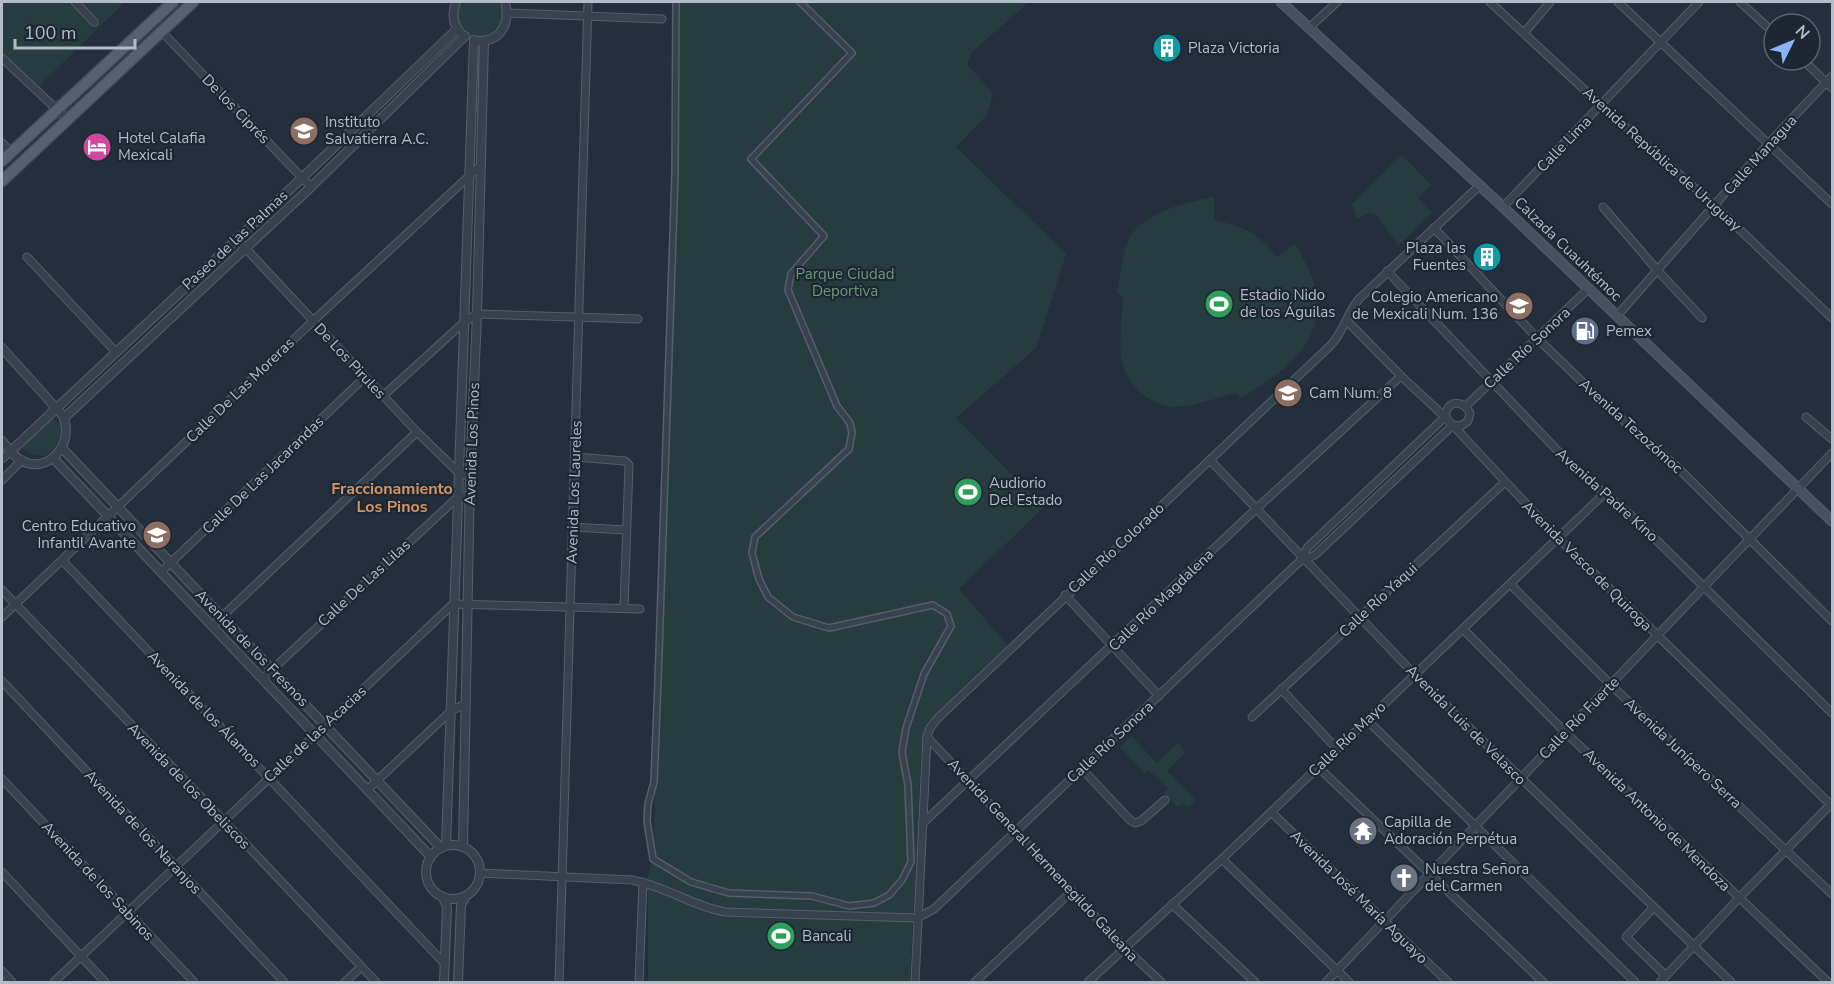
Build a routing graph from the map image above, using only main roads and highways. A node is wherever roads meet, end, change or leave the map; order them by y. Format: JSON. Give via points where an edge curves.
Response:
{"nodes":[{"id":1,"x":173,"y":2,"type":"edge"},
{"id":2,"x":193,"y":2,"type":"edge"},
{"id":3,"x":1281,"y":2,"type":"edge"},
{"id":4,"x":2,"y":160,"type":"edge"},
{"id":5,"x":2,"y":181,"type":"edge"},
{"id":6,"x":1833,"y":521,"type":"edge"}],
"edges":[{"from":1,"to":4,"type":"main road"},
{"from":2,"to":5,"type":"main road"},
{"from":3,"to":6,"type":"main road","name":"Calzada Cuauhtémoc"}]}
